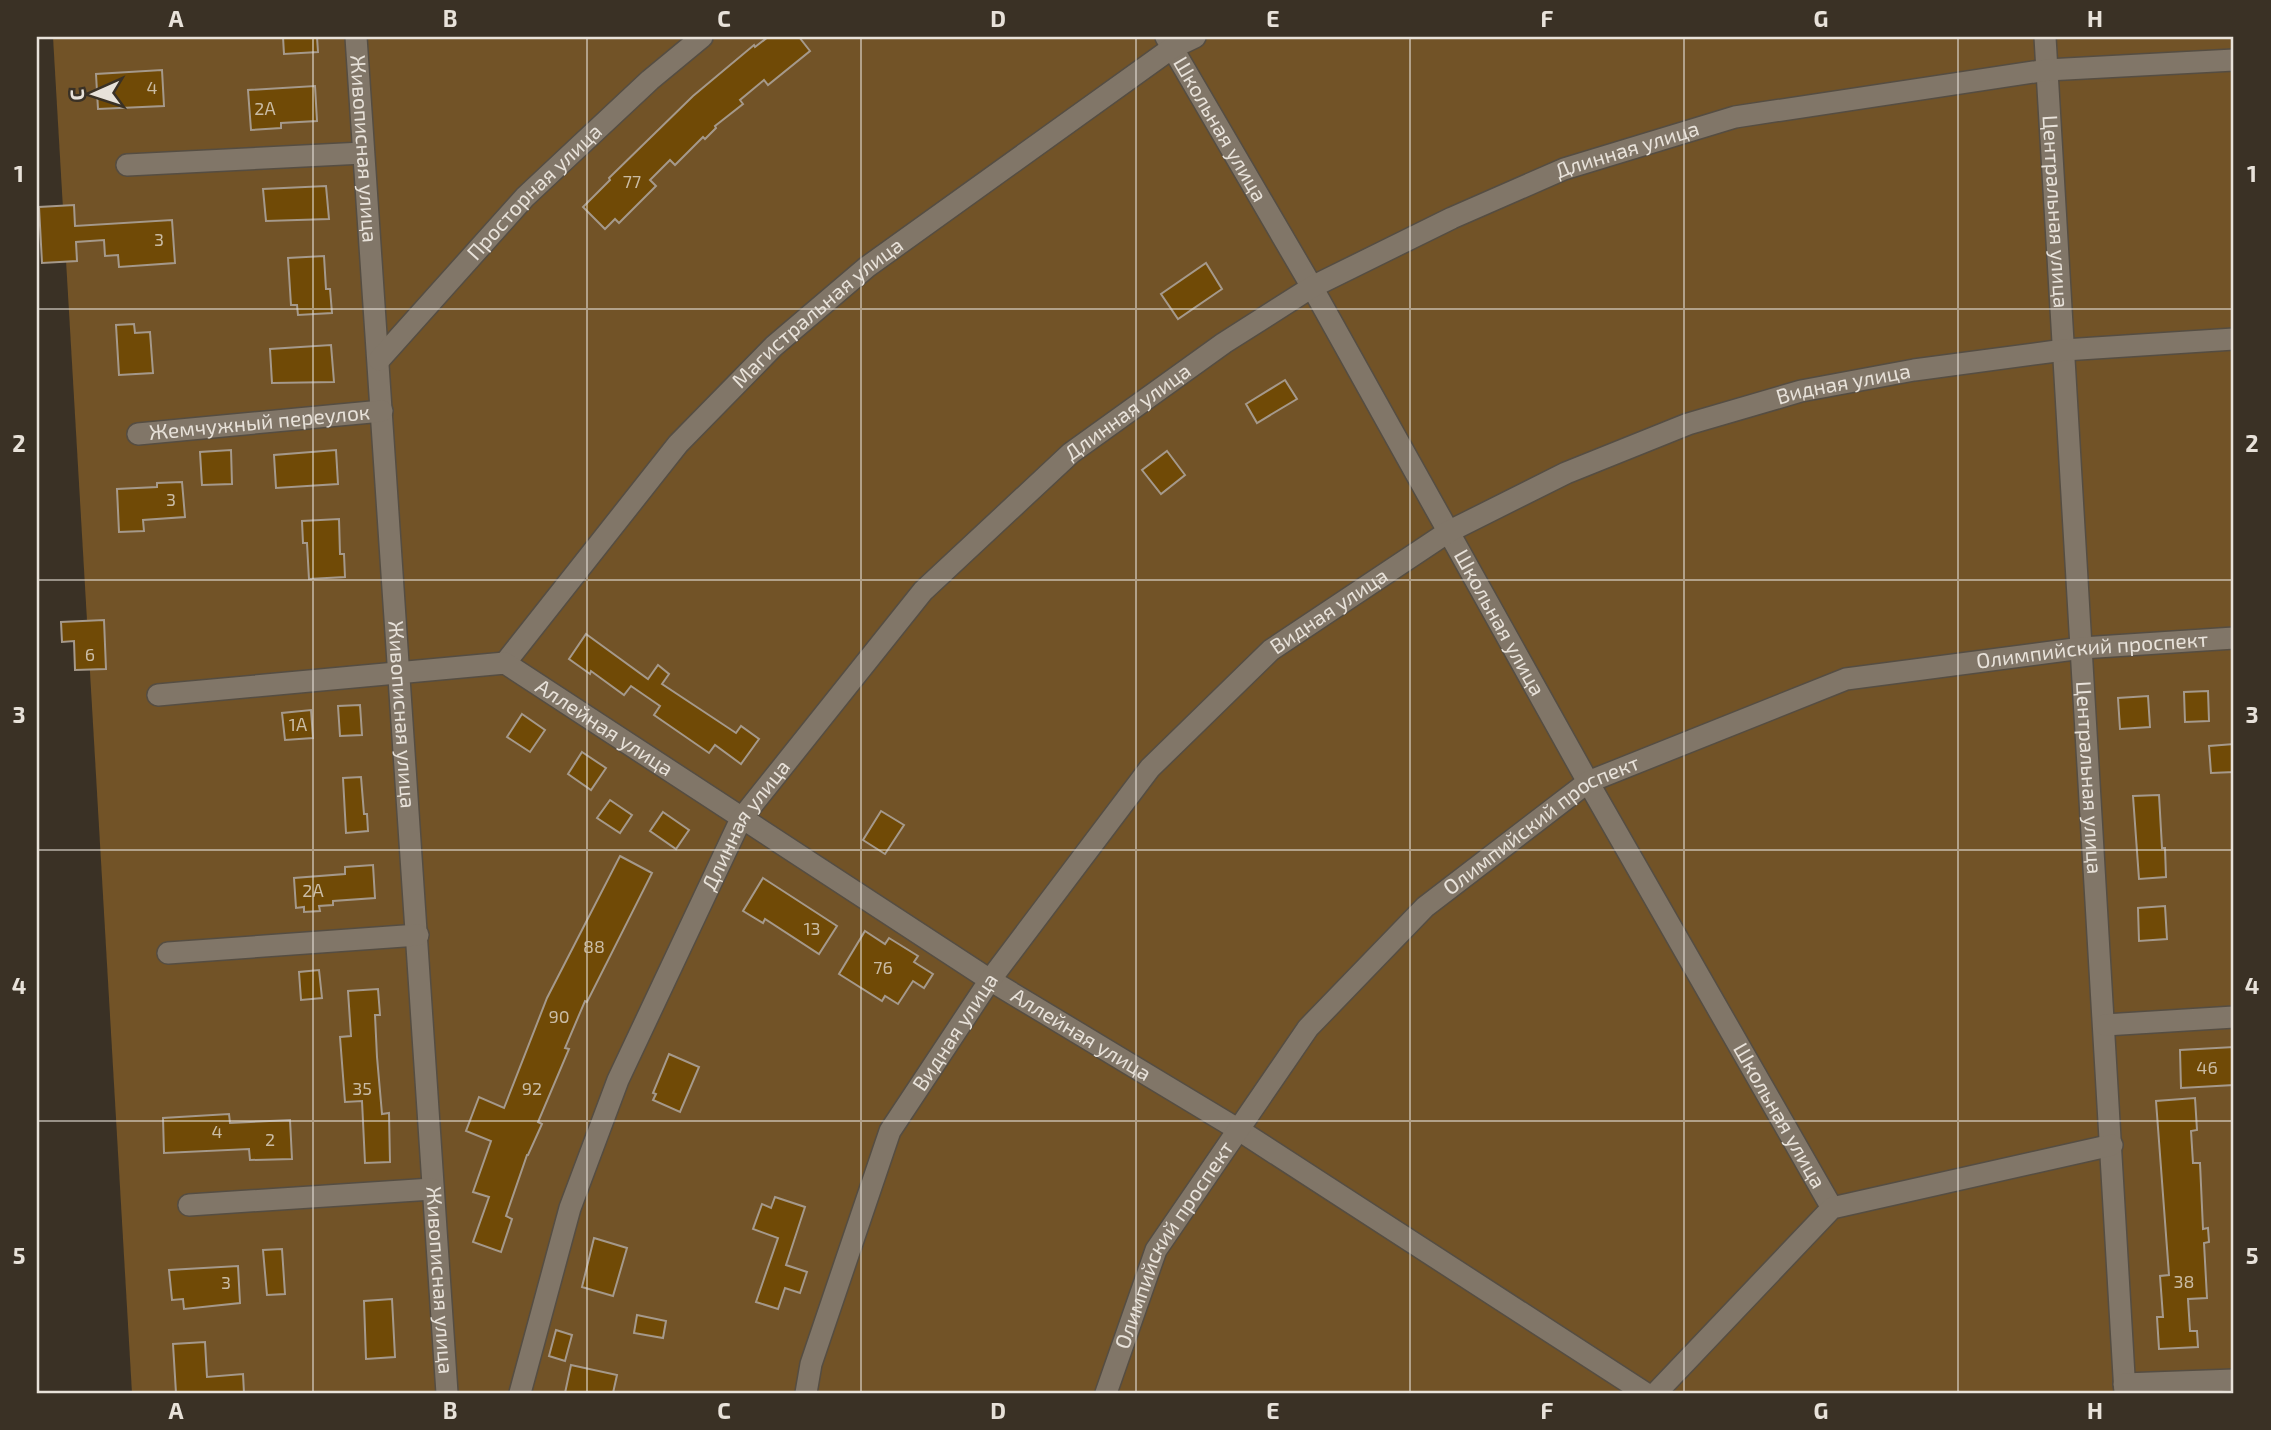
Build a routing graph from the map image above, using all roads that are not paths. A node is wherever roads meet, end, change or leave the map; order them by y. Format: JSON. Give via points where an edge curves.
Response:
{"nodes":[{"id":1,"x":356,"y":37,"type":"edge"},
{"id":2,"x":702,"y":37,"type":"edge"},
{"id":3,"x":1195,"y":37,"type":"edge"},
{"id":4,"x":2045,"y":37,"type":"edge"},
{"id":5,"x":1169,"y":42,"type":"edge"},
{"id":6,"x":2234,"y":60,"type":"edge"},
{"id":7,"x":2047,"y":70,"type":"junction"},
{"id":8,"x":363,"y":153,"type":"junction"},
{"id":9,"x":127,"y":165,"type":"dead end"},
{"id":10,"x":1312,"y":286,"type":"junction"},
{"id":11,"x":2234,"y":339,"type":"edge"},
{"id":12,"x":2064,"y":350,"type":"junction"},
{"id":13,"x":379,"y":360,"type":"junction"},
{"id":14,"x":382,"y":411,"type":"junction"},
{"id":15,"x":138,"y":435,"type":"dead end"},
{"id":16,"x":1448,"y":532,"type":"junction"},
{"id":17,"x":2234,"y":638,"type":"edge"},
{"id":18,"x":2082,"y":648,"type":"junction"},
{"id":19,"x":505,"y":663,"type":"junction"},
{"id":20,"x":398,"y":674,"type":"junction"},
{"id":21,"x":158,"y":695,"type":"dead end"},
{"id":22,"x":1588,"y":782,"type":"junction"},
{"id":23,"x":741,"y":819,"type":"junction"},
{"id":24,"x":418,"y":935,"type":"junction"},
{"id":25,"x":168,"y":953,"type":"dead end"},
{"id":26,"x":990,"y":980,"type":"junction"},
{"id":27,"x":2234,"y":1017,"type":"edge"},
{"id":28,"x":2105,"y":1025,"type":"junction"},
{"id":29,"x":1239,"y":1130,"type":"junction"},
{"id":30,"x":2112,"y":1145,"type":"junction"},
{"id":31,"x":432,"y":1189,"type":"junction"},
{"id":32,"x":190,"y":1205,"type":"dead end"},
{"id":33,"x":1832,"y":1208,"type":"junction"},
{"id":34,"x":2234,"y":1380,"type":"edge"},
{"id":35,"x":2125,"y":1389,"type":"edge"},
{"id":36,"x":447,"y":1393,"type":"edge"},
{"id":37,"x":520,"y":1393,"type":"edge"},
{"id":38,"x":806,"y":1393,"type":"edge"},
{"id":39,"x":1106,"y":1393,"type":"edge"},
{"id":40,"x":1645,"y":1393,"type":"edge"},
{"id":41,"x":1656,"y":1393,"type":"edge"}],
"edges":[{"from":1,"to":8,"type":"street","name":"Живописная улица"},
{"from":2,"to":13,"type":"street","name":"Просторная улица","via":[[525,197]]},
{"from":3,"to":5,"type":"street","name":"Магистральная улица"},
{"from":4,"to":7,"type":"street","name":"Центральная улица"},
{"from":5,"to":10,"type":"street","name":"Школьная улица"},
{"from":5,"to":19,"type":"street","name":"Магистральная улица","via":[[867,267],[774,346],[678,444]]},
{"from":6,"to":7,"type":"street","name":"Длинная улица"},
{"from":7,"to":10,"type":"street","name":"Длинная улица","via":[[1721,121],[1564,169]]},
{"from":7,"to":12,"type":"street","name":"Центральная улица"},
{"from":8,"to":9,"type":"street"},
{"from":8,"to":13,"type":"street","name":"Живописная улица"},
{"from":10,"to":16,"type":"street","name":"Школьная улица"},
{"from":10,"to":23,"type":"street","name":"Длинная улица","via":[[1071,453],[923,592]]},
{"from":11,"to":12,"type":"street","name":"Видная улица"},
{"from":12,"to":16,"type":"street","name":"Видная улица","via":[[1801,391],[1688,424],[1566,473]]},
{"from":12,"to":18,"type":"street","name":"Центральная улица"},
{"from":13,"to":14,"type":"street","name":"Живописная улица"},
{"from":14,"to":15,"type":"street","name":"Жемчужный переулок"},
{"from":14,"to":20,"type":"street","name":"Живописная улица"},
{"from":16,"to":22,"type":"street","name":"Школьная улица"},
{"from":16,"to":26,"type":"street","name":"Видная улица","via":[[1271,650],[1150,768]]},
{"from":17,"to":18,"type":"street","name":"Олимпийский проспект"},
{"from":18,"to":22,"type":"street","name":"Олимпийский проспект","via":[[1846,680]]},
{"from":18,"to":28,"type":"street","name":"Центральная улица"},
{"from":19,"to":20,"type":"street"},
{"from":19,"to":23,"type":"street","name":"Аллейная улица"},
{"from":20,"to":21,"type":"street"},
{"from":20,"to":24,"type":"street","name":"Живописная улица"},
{"from":22,"to":29,"type":"street","name":"Олимпийский проспект","via":[[1425,906],[1308,1028]]},
{"from":22,"to":33,"type":"street","name":"Школьная улица"},
{"from":23,"to":26,"type":"street","name":"Аллейная улица"},
{"from":23,"to":37,"type":"street","name":"Длинная улица","via":[[618,1080],[570,1209]]},
{"from":24,"to":25,"type":"street"},
{"from":24,"to":31,"type":"street","name":"Живописная улица"},
{"from":26,"to":29,"type":"street","name":"Аллейная улица"},
{"from":26,"to":38,"type":"street","name":"Видная улица","via":[[890,1130],[811,1364]]},
{"from":27,"to":28,"type":"street"},
{"from":28,"to":30,"type":"street","name":"Центральная улица"},
{"from":29,"to":39,"type":"street","name":"Олимпийский проспект","via":[[1156,1250]]},
{"from":29,"to":40,"type":"street","name":"Аллейная улица"},
{"from":30,"to":33,"type":"street"},
{"from":30,"to":35,"type":"street","name":"Центральная улица"},
{"from":31,"to":32,"type":"street"},
{"from":31,"to":36,"type":"street","name":"Живописная улица"},
{"from":33,"to":41,"type":"street"},
{"from":34,"to":35,"type":"street"}]}
